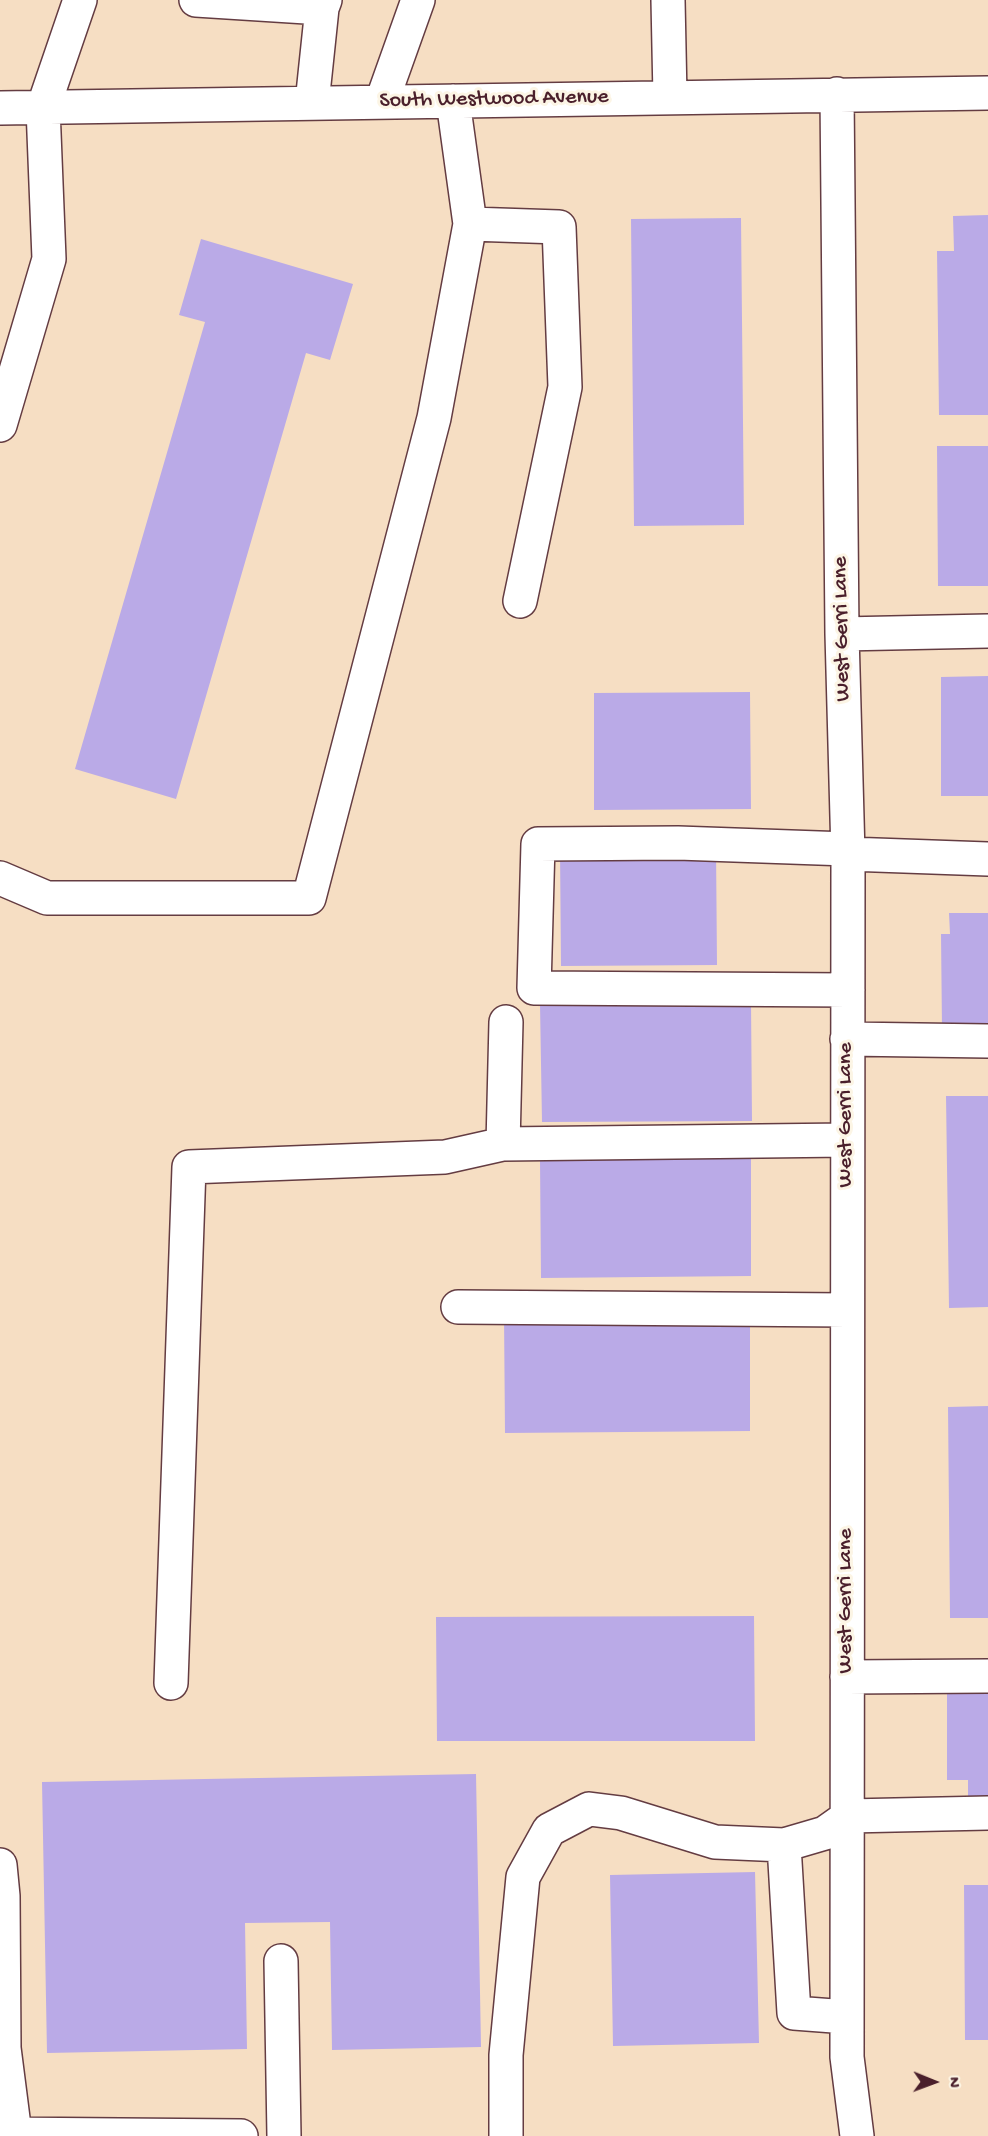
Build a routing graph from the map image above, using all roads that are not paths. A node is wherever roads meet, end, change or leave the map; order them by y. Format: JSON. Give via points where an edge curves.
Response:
{"nodes":[{"id":1,"x":80,"y":0,"type":"edge"},
{"id":2,"x":196,"y":0,"type":"edge"},
{"id":3,"x":418,"y":0,"type":"edge"},
{"id":4,"x":668,"y":0,"type":"edge"},
{"id":5,"x":323,"y":4,"type":"edge"},
{"id":6,"x":988,"y":93,"type":"edge"},
{"id":7,"x":837,"y":94,"type":"junction"},
{"id":8,"x":670,"y":97,"type":"junction"},
{"id":9,"x":382,"y":101,"type":"junction"},
{"id":10,"x":453,"y":101,"type":"junction"},
{"id":11,"x":312,"y":103,"type":"junction"},
{"id":12,"x":0,"y":108,"type":"edge"},
{"id":13,"x":43,"y":108,"type":"junction"},
{"id":14,"x":470,"y":225,"type":"junction"},
{"id":15,"x":0,"y":425,"type":"edge"},
{"id":16,"x":520,"y":601,"type":"dead end"},
{"id":17,"x":988,"y":631,"type":"edge"},
{"id":18,"x":842,"y":634,"type":"junction"},
{"id":19,"x":848,"y":851,"type":"junction"},
{"id":20,"x":988,"y":860,"type":"edge"},
{"id":21,"x":0,"y":878,"type":"edge"},
{"id":22,"x":848,"y":990,"type":"junction"},
{"id":23,"x":506,"y":1022,"type":"dead end"},
{"id":24,"x":848,"y":1039,"type":"junction"},
{"id":25,"x":988,"y":1041,"type":"edge"},
{"id":26,"x":847,"y":1140,"type":"junction"},
{"id":27,"x":503,"y":1144,"type":"junction"},
{"id":28,"x":458,"y":1307,"type":"dead end"},
{"id":29,"x":847,"y":1310,"type":"junction"},
{"id":30,"x":988,"y":1676,"type":"edge"},
{"id":31,"x":847,"y":1677,"type":"junction"},
{"id":32,"x":171,"y":1683,"type":"dead end"},
{"id":33,"x":988,"y":1813,"type":"edge"},
{"id":34,"x":849,"y":1816,"type":"junction"},
{"id":35,"x":784,"y":1845,"type":"junction"},
{"id":36,"x":0,"y":1865,"type":"edge"},
{"id":37,"x":281,"y":1961,"type":"dead end"},
{"id":38,"x":847,"y":2017,"type":"junction"},
{"id":39,"x":7,"y":2134,"type":"edge"},
{"id":40,"x":115,"y":2135,"type":"edge"},
{"id":41,"x":241,"y":2136,"type":"edge"},
{"id":42,"x":284,"y":2136,"type":"edge"},
{"id":43,"x":506,"y":2136,"type":"edge"},
{"id":44,"x":857,"y":2136,"type":"edge"}],
"edges":[{"from":1,"to":13,"type":"street"},
{"from":2,"to":5,"type":"street"},
{"from":3,"to":9,"type":"street"},
{"from":4,"to":8,"type":"street"},
{"from":5,"to":11,"type":"street"},
{"from":6,"to":7,"type":"street","name":"South Westwood Avenue"},
{"from":7,"to":8,"type":"street","name":"South Westwood Avenue"},
{"from":7,"to":18,"type":"street","name":"West Gerri Lane"},
{"from":8,"to":10,"type":"street","name":"South Westwood Avenue"},
{"from":9,"to":10,"type":"street","name":"South Westwood Avenue"},
{"from":9,"to":11,"type":"street","name":"South Westwood Avenue"},
{"from":10,"to":14,"type":"street"},
{"from":11,"to":13,"type":"street","name":"South Westwood Avenue"},
{"from":12,"to":13,"type":"street","name":"South Westwood Avenue"},
{"from":13,"to":15,"type":"street","via":[[49,259]]},
{"from":14,"to":16,"type":"street","via":[[559,227],[565,387]]},
{"from":14,"to":21,"type":"street","via":[[434,418],[309,898],[47,898]]},
{"from":17,"to":18,"type":"street"},
{"from":18,"to":19,"type":"street","name":"West Gerri Lane"},
{"from":19,"to":20,"type":"street"},
{"from":19,"to":22,"type":"street","name":"West Gerri Lane"},
{"from":19,"to":22,"type":"street","via":[[678,843],[538,844],[534,988]]},
{"from":22,"to":24,"type":"street","name":"West Gerri Lane"},
{"from":23,"to":27,"type":"street"},
{"from":24,"to":25,"type":"street"},
{"from":24,"to":26,"type":"street","name":"West Gerri Lane"},
{"from":26,"to":27,"type":"street"},
{"from":26,"to":29,"type":"street","name":"West Gerri Lane"},
{"from":27,"to":32,"type":"street","via":[[445,1157],[189,1167]]},
{"from":28,"to":29,"type":"street"},
{"from":29,"to":31,"type":"street","name":"West Gerri Lane"},
{"from":30,"to":31,"type":"street"},
{"from":31,"to":34,"type":"street","name":"West Gerri Lane"},
{"from":33,"to":34,"type":"street"},
{"from":34,"to":35,"type":"street","via":[[825,1833]]},
{"from":34,"to":38,"type":"street","name":"West Gerri Lane"},
{"from":35,"to":38,"type":"street","via":[[794,2013]]},
{"from":35,"to":43,"type":"street","via":[[715,1842],[621,1813],[589,1809],[549,1830],[523,1876],[506,2055]]},
{"from":36,"to":39,"type":"street"},
{"from":37,"to":42,"type":"street"},
{"from":38,"to":44,"type":"street","name":"West Gerri Lane","via":[[847,2056]]},
{"from":39,"to":40,"type":"street"},
{"from":40,"to":41,"type":"street"}]}
